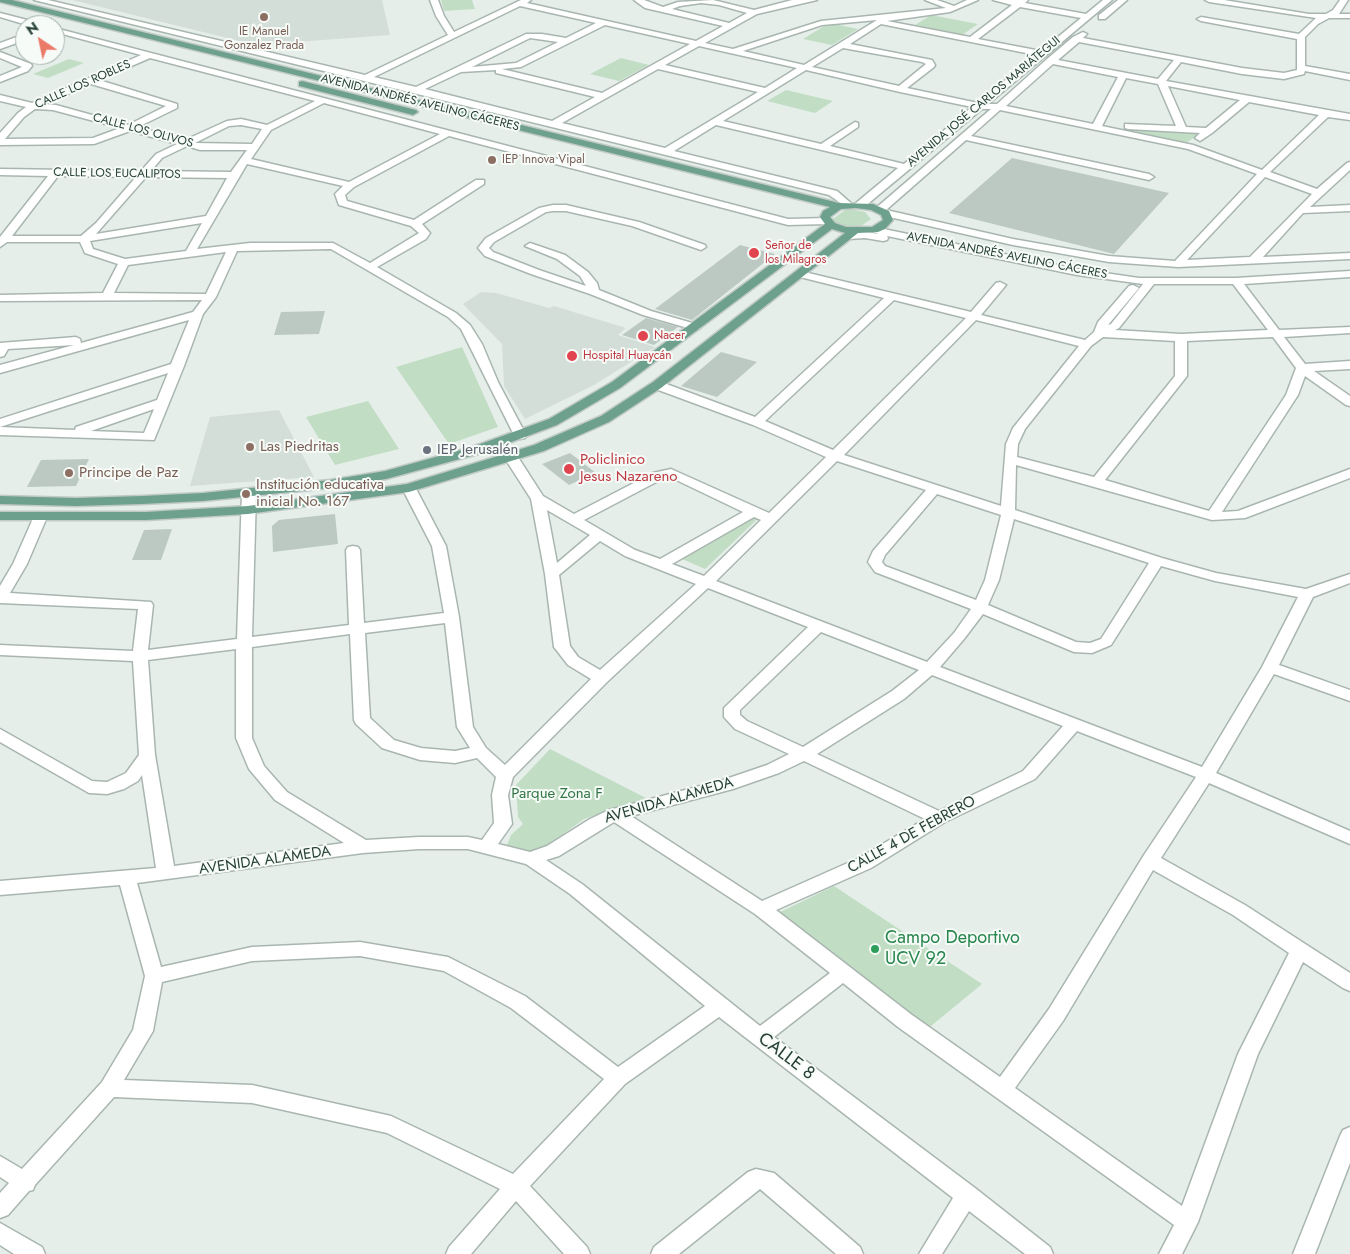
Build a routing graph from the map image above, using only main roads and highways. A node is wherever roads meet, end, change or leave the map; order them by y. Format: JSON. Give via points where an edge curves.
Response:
{"nodes":[{"id":1,"x":2,"y":0,"type":"edge"},
{"id":2,"x":0,"y":7,"type":"edge"},
{"id":3,"x":419,"y":114,"type":"dead end"},
{"id":4,"x":646,"y":169,"type":"dead end"},
{"id":5,"x":843,"y":206,"type":"junction"},
{"id":6,"x":828,"y":219,"type":"junction"},
{"id":7,"x":851,"y":234,"type":"junction"},
{"id":8,"x":650,"y":361,"type":"junction"},
{"id":9,"x":675,"y":369,"type":"junction"},
{"id":10,"x":0,"y":500,"type":"edge"},
{"id":11,"x":0,"y":516,"type":"edge"}],
"edges":[{"from":1,"to":5,"type":"main road","name":"AVENIDA ANDRÉS AVELINO CÁCERES"},
{"from":2,"to":3,"type":"main road","name":"AVENIDA ANDRÉS AVELINO CÁCERES"},
{"from":4,"to":6,"type":"main road"},
{"from":5,"to":6,"type":"main road"},
{"from":5,"to":7,"type":"main road","via":[[860,205],[882,212],[888,220],[874,230]]},
{"from":6,"to":7,"type":"main road"},
{"from":6,"to":8,"type":"main road"},
{"from":7,"to":9,"type":"main road"},
{"from":8,"to":9,"type":"main road"},
{"from":8,"to":10,"type":"main road","via":[[553,422],[430,464],[386,475],[330,484],[142,500]]},
{"from":9,"to":11,"type":"main road","via":[[658,385],[605,419],[539,448],[410,488],[248,510],[146,516]]}]}
